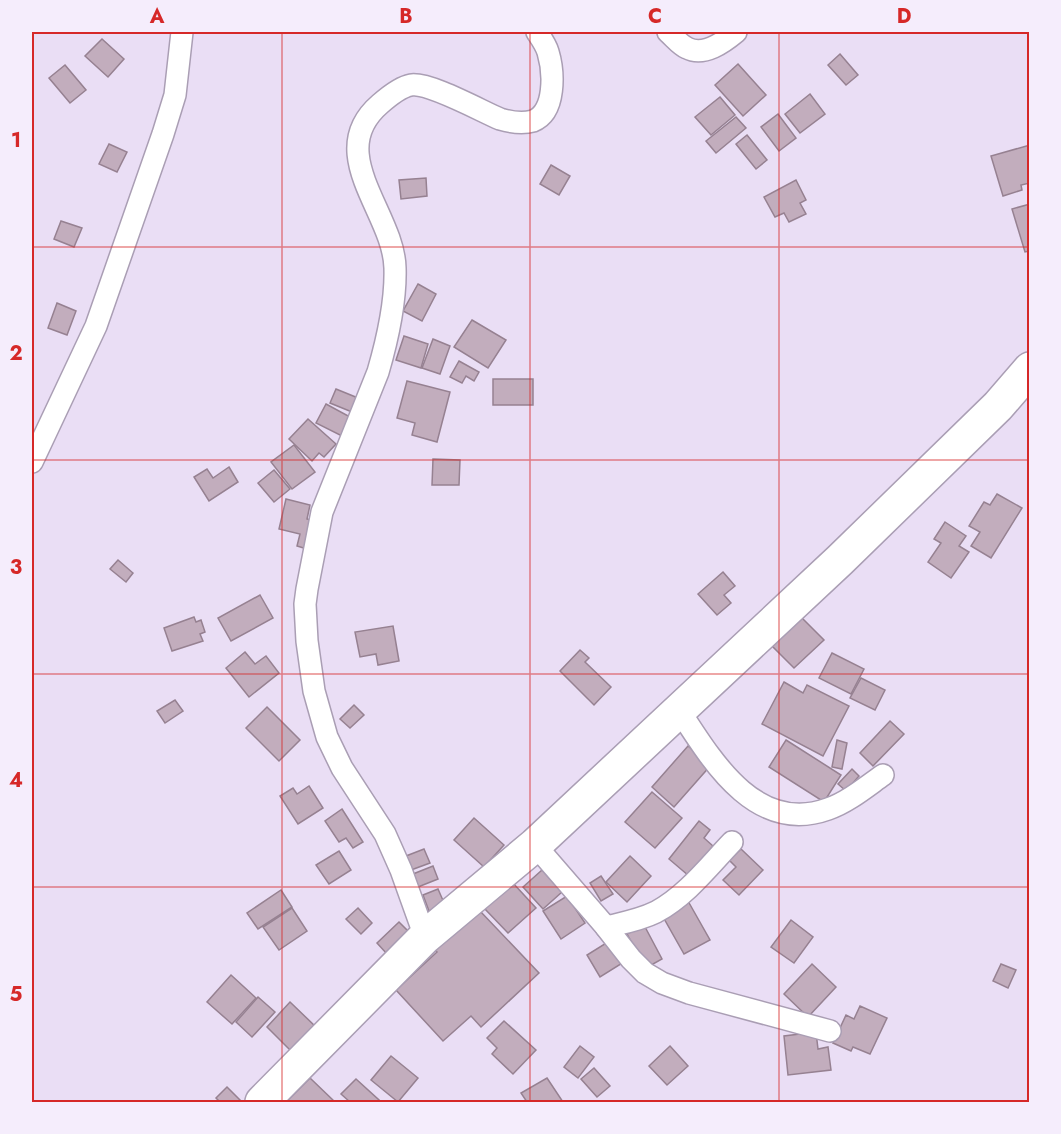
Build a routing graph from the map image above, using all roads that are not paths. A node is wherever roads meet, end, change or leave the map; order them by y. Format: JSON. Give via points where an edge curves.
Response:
{"nodes":[{"id":1,"x":182,"y":32,"type":"edge"},
{"id":2,"x":537,"y":32,"type":"edge"},
{"id":3,"x":668,"y":32,"type":"edge"},
{"id":4,"x":736,"y":32,"type":"edge"},
{"id":5,"x":1029,"y":369,"type":"edge"},
{"id":6,"x":32,"y":462,"type":"edge"},
{"id":7,"x":679,"y":710,"type":"junction"},
{"id":8,"x":883,"y":775,"type":"dead end"},
{"id":9,"x":732,"y":842,"type":"dead end"},
{"id":10,"x":535,"y":845,"type":"junction"},
{"id":11,"x":606,"y":927,"type":"junction"},
{"id":12,"x":424,"y":937,"type":"junction"},
{"id":13,"x":830,"y":1031,"type":"dead end"},
{"id":14,"x":262,"y":1102,"type":"edge"}],
"edges":[{"from":1,"to":6,"type":"street","via":[[175,95],[163,134],[96,326]]},
{"from":2,"to":12,"type":"street","via":[[549,53],[551,70],[548,106],[535,120],[500,119],[427,87],[412,85],[372,111],[359,134],[357,149],[361,170],[392,246],[394,285],[378,372],[322,512],[305,604],[307,641],[314,691],[327,737],[351,784],[385,834]]},
{"from":3,"to":4,"type":"street","via":[[687,49],[698,51],[718,45]]},
{"from":5,"to":7,"type":"highway","via":[[998,406],[840,560]]},
{"from":7,"to":8,"type":"street","via":[[729,780],[753,800],[778,811],[817,813]]},
{"from":7,"to":10,"type":"highway"},
{"from":9,"to":11,"type":"street","via":[[671,902],[636,920]]},
{"from":10,"to":11,"type":"street"},
{"from":10,"to":12,"type":"highway"},
{"from":11,"to":13,"type":"street","via":[[645,973],[662,983]]},
{"from":12,"to":14,"type":"highway"}]}
